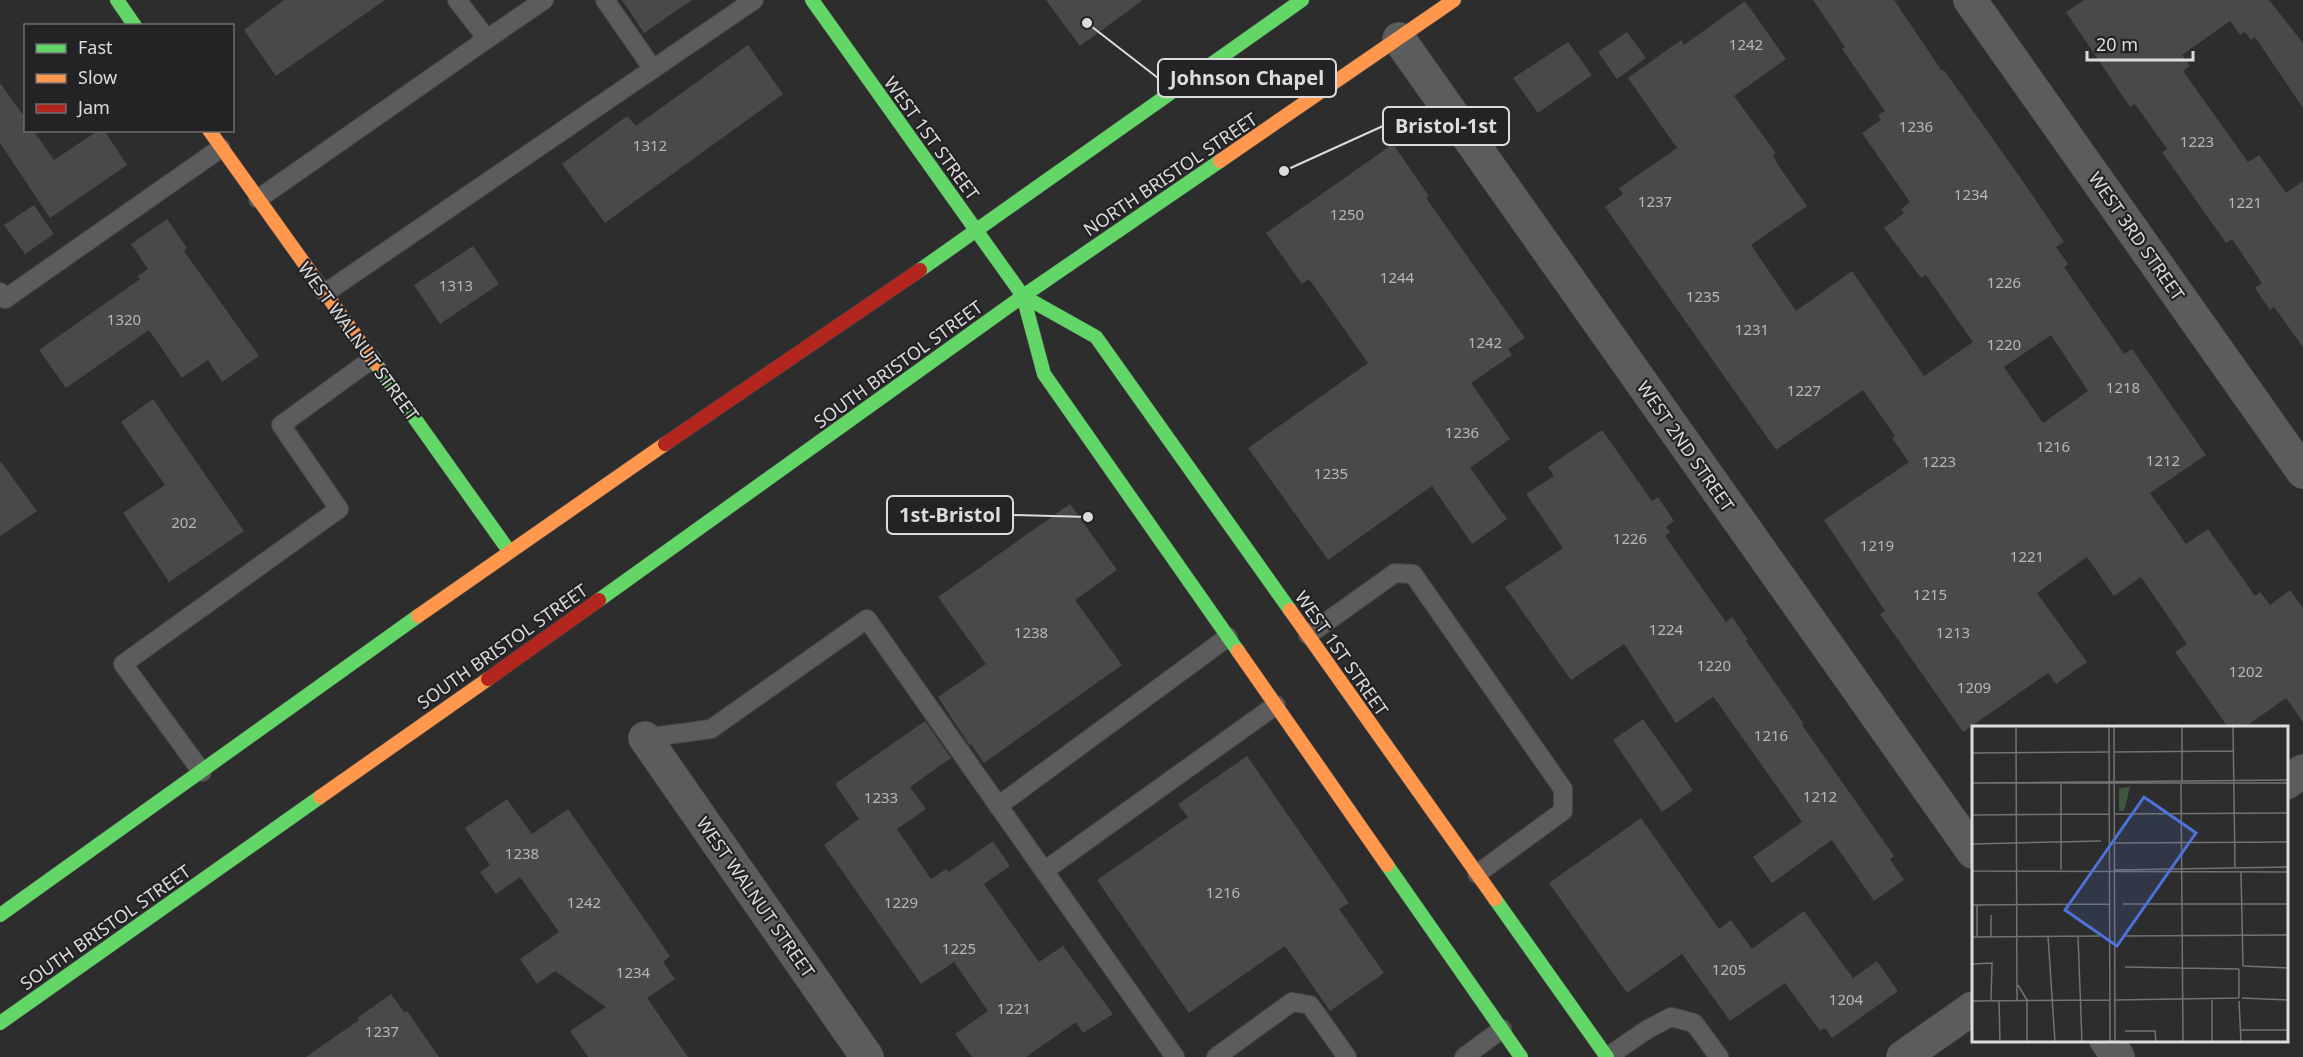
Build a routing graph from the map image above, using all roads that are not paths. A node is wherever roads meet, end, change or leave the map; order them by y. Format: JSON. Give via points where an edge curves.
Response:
{"nodes":[{"id":1,"x":117,"y":0,"type":"edge"},
{"id":2,"x":458,"y":0,"type":"edge"},
{"id":3,"x":544,"y":0,"type":"edge"},
{"id":4,"x":605,"y":0,"type":"edge"},
{"id":5,"x":754,"y":0,"type":"edge"},
{"id":6,"x":812,"y":0,"type":"edge"},
{"id":7,"x":1302,"y":0,"type":"edge"},
{"id":8,"x":1454,"y":0,"type":"edge"},
{"id":9,"x":1970,"y":0,"type":"edge"},
{"id":10,"x":134,"y":24,"type":"edge"},
{"id":11,"x":487,"y":39,"type":"junction"},
{"id":12,"x":1400,"y":39,"type":"junction"},
{"id":13,"x":653,"y":69,"type":"junction"},
{"id":14,"x":210,"y":132,"type":"edge"},
{"id":15,"x":221,"y":148,"type":"junction"},
{"id":16,"x":258,"y":199,"type":"junction"},
{"id":17,"x":977,"y":231,"type":"junction"},
{"id":18,"x":0,"y":292,"type":"edge"},
{"id":19,"x":324,"y":293,"type":"junction"},
{"id":20,"x":1023,"y":296,"type":"junction"},
{"id":21,"x":372,"y":359,"type":"junction"},
{"id":22,"x":2303,"y":472,"type":"edge"},
{"id":23,"x":509,"y":551,"type":"junction"},
{"id":24,"x":1308,"y":635,"type":"junction"},
{"id":25,"x":1228,"y":638,"type":"junction"},
{"id":26,"x":1276,"y":705,"type":"junction"},
{"id":27,"x":645,"y":738,"type":"joint"},
{"id":28,"x":2303,"y":771,"type":"edge"},
{"id":29,"x":202,"y":772,"type":"junction"},
{"id":30,"x":2288,"y":782,"type":"edge"},
{"id":31,"x":998,"y":806,"type":"junction"},
{"id":32,"x":1972,"y":851,"type":"edge"},
{"id":33,"x":1044,"y":871,"type":"junction"},
{"id":34,"x":1477,"y":874,"type":"junction"},
{"id":35,"x":0,"y":915,"type":"edge"},
{"id":36,"x":1972,"y":1009,"type":"edge"},
{"id":37,"x":0,"y":1023,"type":"edge"},
{"id":38,"x":1502,"y":1029,"type":"junction"},
{"id":39,"x":2107,"y":1042,"type":"edge"},
{"id":40,"x":867,"y":1057,"type":"edge"},
{"id":41,"x":1175,"y":1057,"type":"edge"},
{"id":42,"x":1216,"y":1057,"type":"edge"},
{"id":43,"x":1347,"y":1057,"type":"edge"},
{"id":44,"x":1464,"y":1057,"type":"edge"},
{"id":45,"x":1521,"y":1057,"type":"edge"},
{"id":46,"x":1607,"y":1057,"type":"edge"},
{"id":47,"x":1719,"y":1057,"type":"edge"},
{"id":48,"x":1903,"y":1057,"type":"edge"},
{"id":49,"x":2118,"y":1057,"type":"edge"}],
"edges":[{"from":1,"to":10,"type":"main road"},
{"from":2,"to":11,"type":"lane"},
{"from":3,"to":11,"type":"lane"},
{"from":4,"to":13,"type":"lane"},
{"from":5,"to":13,"type":"lane"},
{"from":6,"to":17,"type":"main road","name":"WEST 1ST STREET"},
{"from":7,"to":17,"type":"main road"},
{"from":8,"to":12,"type":"main road","name":"NORTH BRISTOL STREET"},
{"from":9,"to":22,"type":"street","name":"WEST 3RD STREET"},
{"from":11,"to":16,"type":"lane"},
{"from":12,"to":20,"type":"main road","name":"NORTH BRISTOL STREET"},
{"from":12,"to":32,"type":"street","name":"WEST 2ND STREET"},
{"from":13,"to":19,"type":"lane"},
{"from":14,"to":15,"type":"main road","name":"WEST WALNUT STREET"},
{"from":15,"to":16,"type":"main road","name":"WEST WALNUT STREET"},
{"from":15,"to":18,"type":"lane","via":[[5,299]]},
{"from":16,"to":19,"type":"main road","name":"WEST WALNUT STREET"},
{"from":17,"to":20,"type":"main road","name":"WEST 1ST STREET"},
{"from":17,"to":23,"type":"main road"},
{"from":19,"to":21,"type":"main road","name":"WEST WALNUT STREET"},
{"from":20,"to":24,"type":"main road","name":"WEST 1ST STREET","via":[[1096,337]]},
{"from":20,"to":25,"type":"main road","name":"WEST 1ST STREET","via":[[1044,374]]},
{"from":20,"to":37,"type":"main road","name":"SOUTH BRISTOL STREET"},
{"from":21,"to":23,"type":"main road","name":"WEST WALNUT STREET"},
{"from":21,"to":29,"type":"lane","via":[[281,425],[339,510],[123,664]]},
{"from":23,"to":29,"type":"main road"},
{"from":24,"to":34,"type":"main road","name":"WEST 1ST STREET"},
{"from":24,"to":34,"type":"lane","via":[[1395,573],[1413,574],[1563,789],[1563,811]]},
{"from":25,"to":26,"type":"main road","name":"WEST 1ST STREET"},
{"from":25,"to":31,"type":"lane"},
{"from":26,"to":33,"type":"lane"},
{"from":26,"to":38,"type":"main road","name":"WEST 1ST STREET"},
{"from":27,"to":31,"type":"lane","via":[[711,729],[867,620]]},
{"from":27,"to":40,"type":"street","name":"WEST WALNUT STREET"},
{"from":28,"to":30,"type":"street"},
{"from":29,"to":35,"type":"main road"},
{"from":31,"to":33,"type":"lane"},
{"from":33,"to":41,"type":"lane"},
{"from":34,"to":46,"type":"main road","name":"WEST 1ST STREET"},
{"from":36,"to":48,"type":"street"},
{"from":38,"to":44,"type":"lane"},
{"from":38,"to":45,"type":"main road","name":"WEST 1ST STREET"},
{"from":39,"to":49,"type":"street"},
{"from":42,"to":43,"type":"lane","via":[[1292,1002],[1310,1005]]},
{"from":46,"to":47,"type":"lane","via":[[1671,1017],[1694,1023]]}]}
